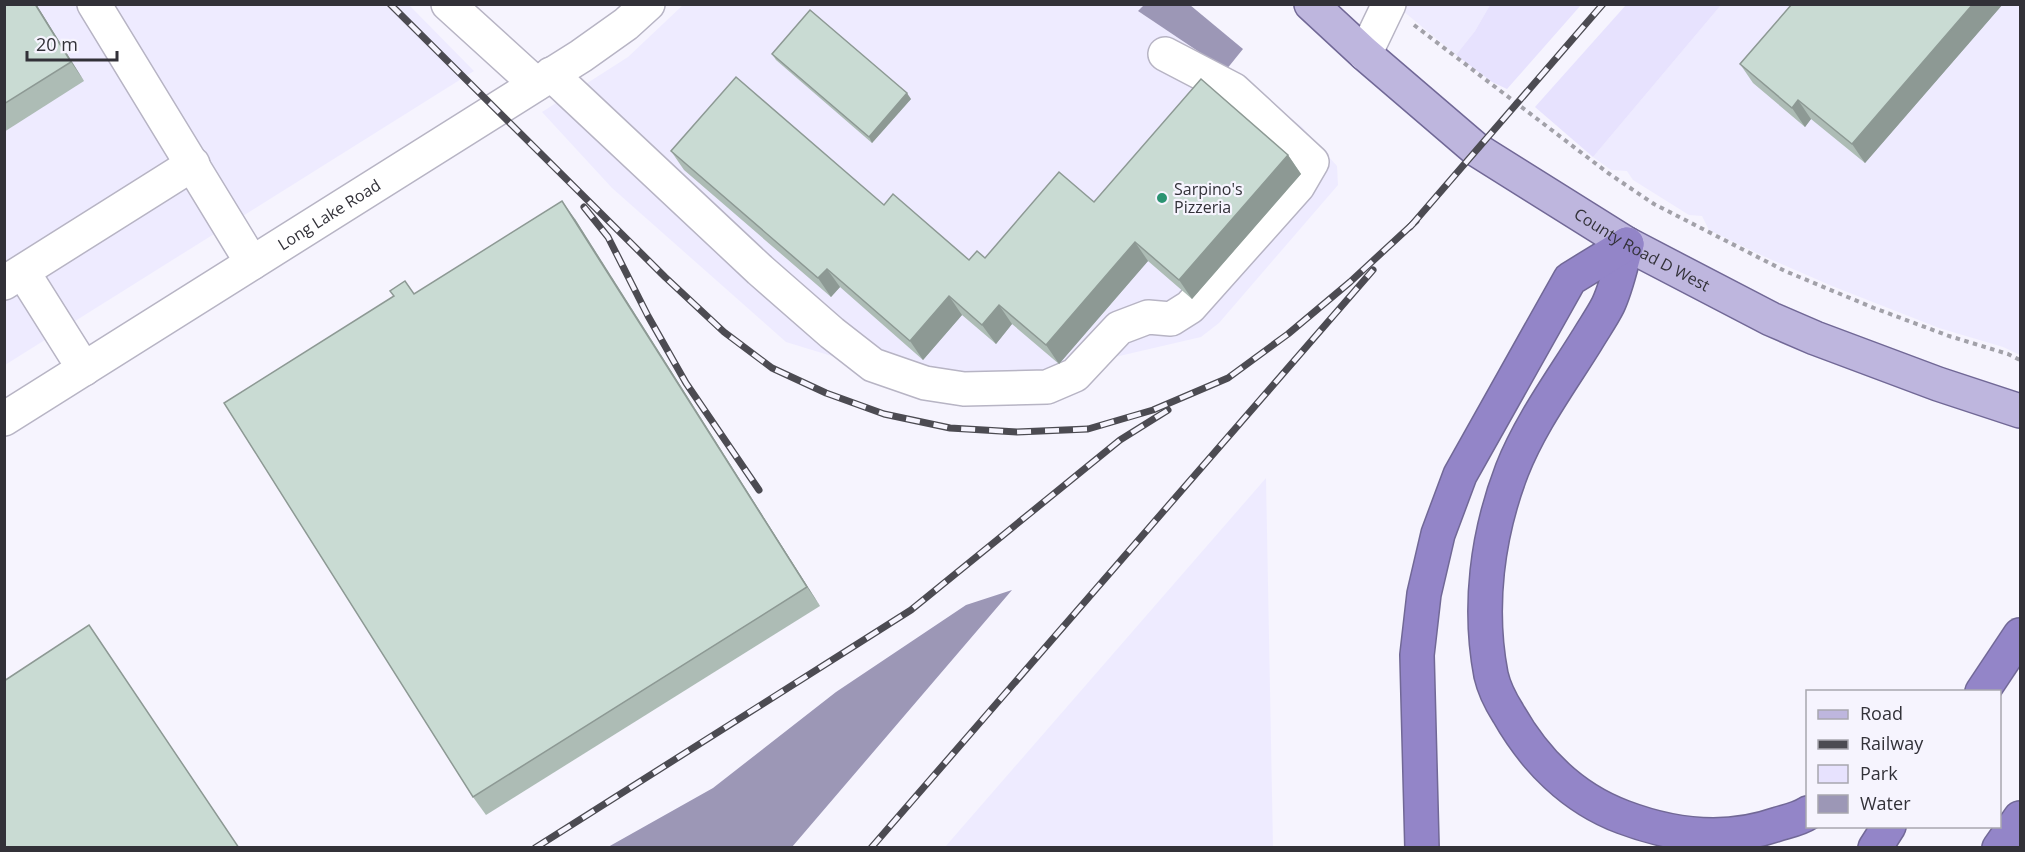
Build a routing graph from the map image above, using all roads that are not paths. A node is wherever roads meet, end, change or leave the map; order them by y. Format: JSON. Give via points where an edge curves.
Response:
{"nodes":[{"id":1,"x":94,"y":4,"type":"edge"},
{"id":2,"x":448,"y":4,"type":"edge"},
{"id":3,"x":648,"y":4,"type":"edge"},
{"id":4,"x":1311,"y":4,"type":"edge"},
{"id":5,"x":1400,"y":14,"type":"edge"},
{"id":6,"x":1165,"y":54,"type":"dead end"},
{"id":7,"x":1365,"y":54,"type":"junction"},
{"id":8,"x":544,"y":79,"type":"junction"},
{"id":9,"x":194,"y":164,"type":"junction"},
{"id":10,"x":1627,"y":244,"type":"junction"},
{"id":11,"x":252,"y":263,"type":"junction"},
{"id":12,"x":14,"y":278,"type":"edge"},
{"id":13,"x":84,"y":369,"type":"junction"},
{"id":14,"x":2020,"y":411,"type":"edge"},
{"id":15,"x":4,"y":419,"type":"edge"},
{"id":16,"x":2020,"y":635,"type":"edge"},
{"id":17,"x":1983,"y":690,"type":"edge"},
{"id":18,"x":1806,"y":814,"type":"edge"},
{"id":19,"x":2020,"y":818,"type":"edge"},
{"id":20,"x":1888,"y":828,"type":"edge"},
{"id":21,"x":1422,"y":848,"type":"edge"},
{"id":22,"x":1875,"y":848,"type":"edge"},
{"id":23,"x":1999,"y":848,"type":"edge"}],
"edges":[{"from":1,"to":9,"type":"street"},
{"from":2,"to":8,"type":"street"},
{"from":3,"to":8,"type":"street","name":"Long Lake Road","via":[[626,24]]},
{"from":4,"to":7,"type":"main road","name":"County Road D West"},
{"from":5,"to":7,"type":"street"},
{"from":6,"to":8,"type":"street","via":[[1234,90],[1312,162],[1298,186],[1190,307],[1172,319],[1148,317],[1119,328],[1075,375],[1047,387],[964,389],[925,383],[873,365]]},
{"from":7,"to":10,"type":"main road","name":"County Road D West","via":[[1477,150]]},
{"from":8,"to":11,"type":"street","name":"Long Lake Road"},
{"from":9,"to":11,"type":"street"},
{"from":9,"to":12,"type":"street"},
{"from":10,"to":14,"type":"main road","name":"County Road D West","via":[[1815,338]]},
{"from":10,"to":18,"type":"highway","via":[[1608,304],[1532,430],[1513,469],[1496,520],[1487,573],[1485,625],[1492,677],[1522,738],[1548,768],[1575,792],[1610,812],[1650,828],[1690,835],[1730,835],[1765,829]]},
{"from":10,"to":21,"type":"highway","via":[[1570,279],[1460,475],[1438,534],[1424,594],[1417,655]]},
{"from":11,"to":13,"type":"street","name":"Long Lake Road"},
{"from":12,"to":13,"type":"street"},
{"from":13,"to":15,"type":"street","name":"Long Lake Road"},
{"from":16,"to":17,"type":"highway"},
{"from":19,"to":23,"type":"highway"},
{"from":20,"to":22,"type":"highway"}]}
